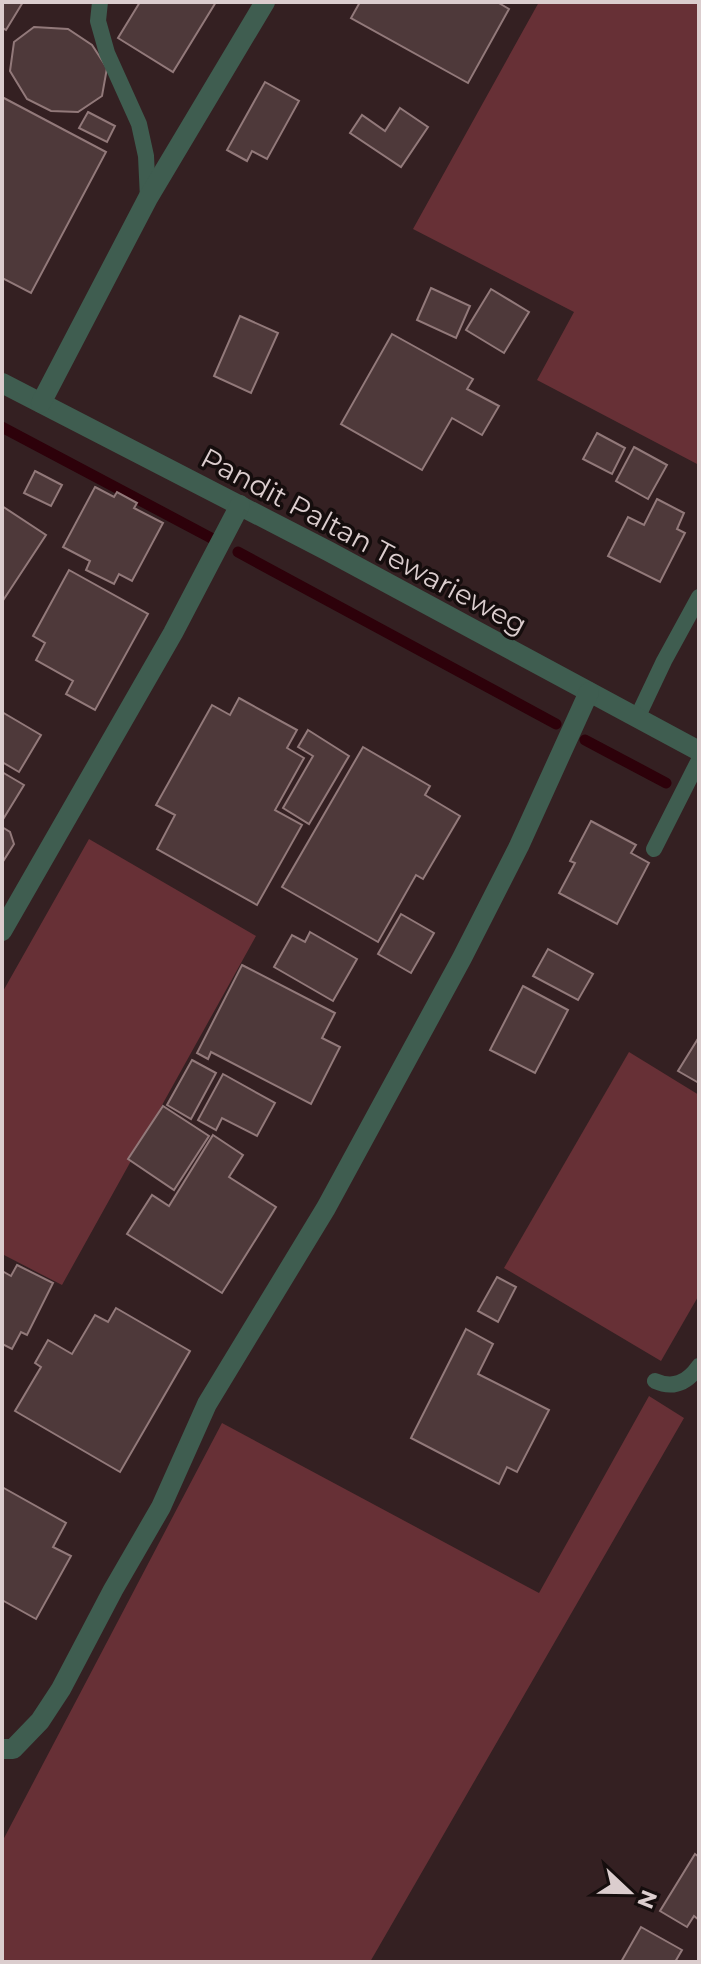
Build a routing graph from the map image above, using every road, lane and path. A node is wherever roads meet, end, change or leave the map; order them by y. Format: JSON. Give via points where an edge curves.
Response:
{"nodes":[{"id":1,"x":100,"y":2,"type":"edge"},
{"id":2,"x":265,"y":2,"type":"edge"},
{"id":3,"x":148,"y":198,"type":"junction"},
{"id":4,"x":2,"y":383,"type":"edge"},
{"id":5,"x":41,"y":403,"type":"junction"},
{"id":6,"x":240,"y":505,"type":"junction"},
{"id":7,"x":699,"y":597,"type":"edge"},
{"id":8,"x":589,"y":692,"type":"junction"},
{"id":9,"x":637,"y":718,"type":"junction"},
{"id":10,"x":699,"y":751,"type":"edge"},
{"id":11,"x":699,"y":760,"type":"edge"},
{"id":12,"x":654,"y":849,"type":"dead end"},
{"id":13,"x":2,"y":931,"type":"edge"},
{"id":14,"x":699,"y":1366,"type":"edge"},
{"id":15,"x":655,"y":1381,"type":"dead end"},
{"id":16,"x":2,"y":1749,"type":"edge"}],
"edges":[{"from":1,"to":3,"type":"lane","via":[[98,21],[107,53],[139,124]]},
{"from":2,"to":3,"type":"street"},
{"from":3,"to":5,"type":"street"},
{"from":4,"to":5,"type":"street","name":"Pandit Paltan Tewarieweg"},
{"from":5,"to":6,"type":"street","name":"Pandit Paltan Tewarieweg"},
{"from":6,"to":8,"type":"street","name":"Pandit Paltan Tewarieweg"},
{"from":6,"to":13,"type":"street"},
{"from":7,"to":9,"type":"lane"},
{"from":8,"to":9,"type":"street","name":"Pandit Paltan Tewarieweg"},
{"from":8,"to":16,"type":"street","via":[[462,958],[326,1208],[207,1404],[161,1507],[61,1689],[13,1749]]},
{"from":9,"to":10,"type":"street","name":"Pandit Paltan Tewarieweg"},
{"from":11,"to":12,"type":"lane"},
{"from":14,"to":15,"type":"lane","via":[[678,1385]]}]}
